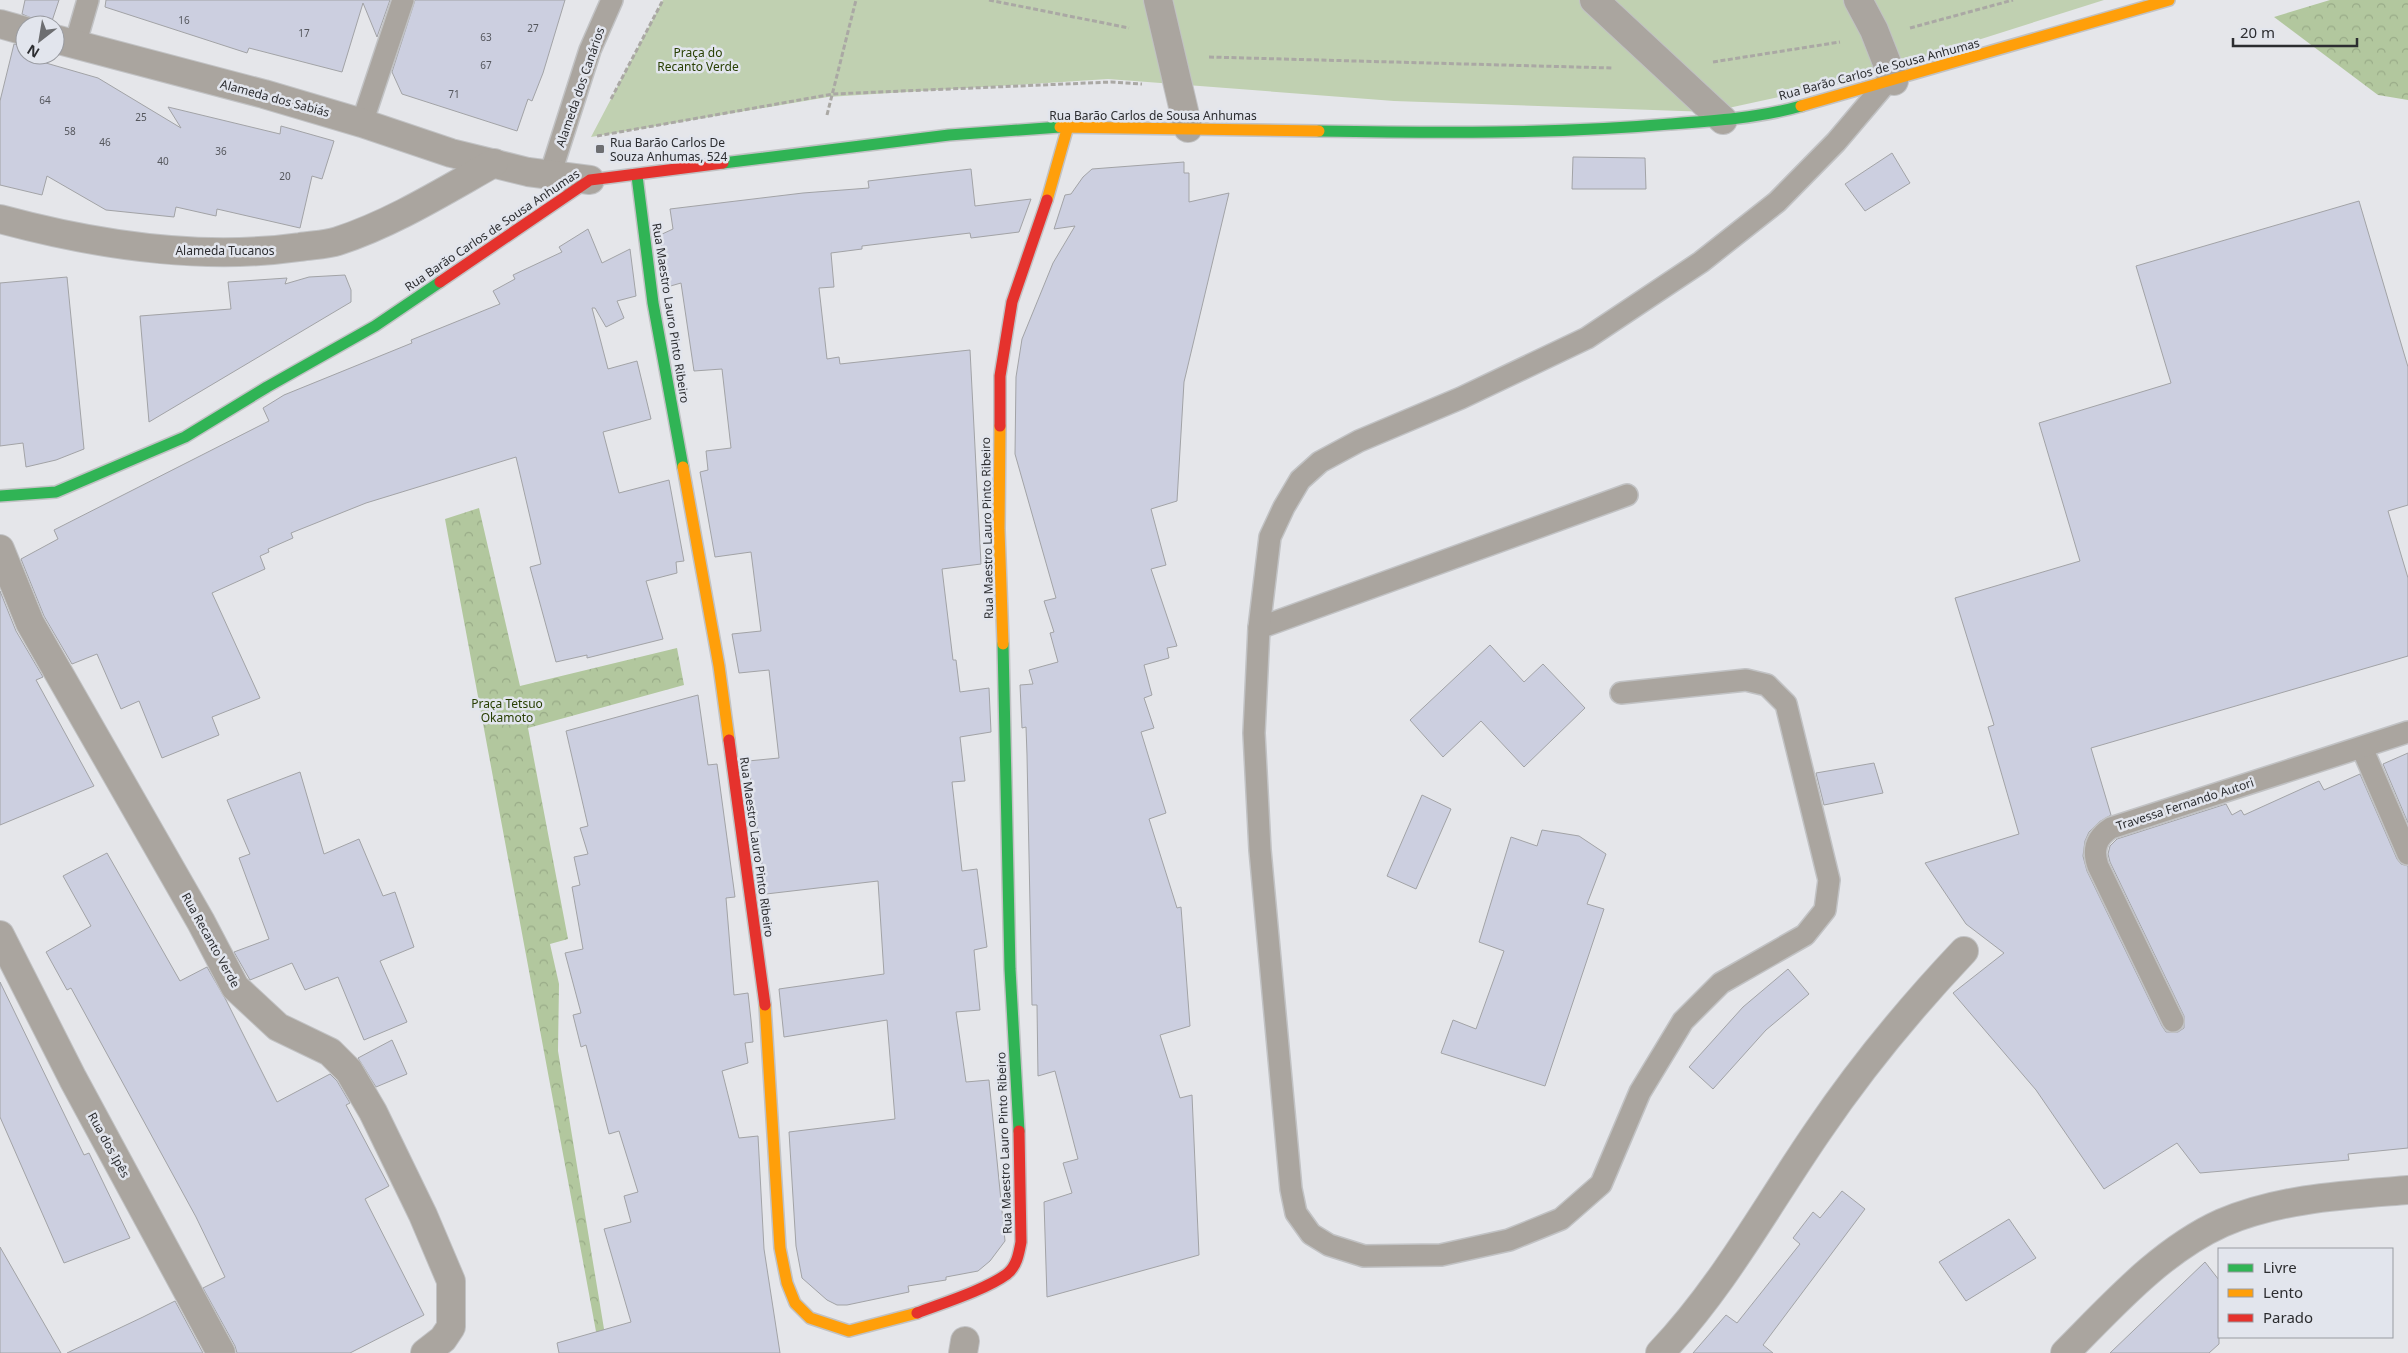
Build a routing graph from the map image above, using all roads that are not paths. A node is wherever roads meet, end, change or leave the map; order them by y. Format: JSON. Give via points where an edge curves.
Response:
{"nodes":[{"id":1,"x":88,"y":0,"type":"edge"},
{"id":2,"x":403,"y":0,"type":"edge"},
{"id":3,"x":612,"y":0,"type":"edge"},
{"id":4,"x":1158,"y":0,"type":"edge"},
{"id":5,"x":1594,"y":0,"type":"edge"},
{"id":6,"x":1858,"y":0,"type":"edge"},
{"id":7,"x":2164,"y":1,"type":"edge"},
{"id":8,"x":0,"y":24,"type":"edge"},
{"id":9,"x":15,"y":28,"type":"edge"},
{"id":10,"x":65,"y":42,"type":"edge"},
{"id":11,"x":1890,"y":82,"type":"junction"},
{"id":12,"x":1723,"y":120,"type":"junction"},
{"id":13,"x":362,"y":123,"type":"junction"},
{"id":14,"x":1068,"y":126,"type":"junction"},
{"id":15,"x":1188,"y":128,"type":"junction"},
{"id":16,"x":494,"y":164,"type":"junction"},
{"id":17,"x":550,"y":175,"type":"junction"},
{"id":18,"x":637,"y":176,"type":"junction"},
{"id":19,"x":590,"y":180,"type":"junction"},
{"id":20,"x":0,"y":219,"type":"edge"},
{"id":21,"x":1626,"y":495,"type":"dead end"},
{"id":22,"x":0,"y":496,"type":"edge"},
{"id":23,"x":0,"y":549,"type":"edge"},
{"id":24,"x":1258,"y":628,"type":"junction"},
{"id":25,"x":1621,"y":693,"type":"dead end"},
{"id":26,"x":2408,"y":732,"type":"edge"},
{"id":27,"x":2362,"y":748,"type":"junction"},
{"id":28,"x":2408,"y":854,"type":"edge"},
{"id":29,"x":0,"y":935,"type":"edge"},
{"id":30,"x":1964,"y":951,"type":"dead end"},
{"id":31,"x":2173,"y":1021,"type":"dead end"},
{"id":32,"x":2408,"y":1190,"type":"edge"},
{"id":33,"x":221,"y":1353,"type":"edge"},
{"id":34,"x":426,"y":1353,"type":"edge"},
{"id":35,"x":1660,"y":1353,"type":"edge"},
{"id":36,"x":2065,"y":1353,"type":"edge"}],
"edges":[{"from":1,"to":10,"type":"lane"},
{"from":2,"to":13,"type":"lane"},
{"from":3,"to":17,"type":"lane","name":"Alameda dos Canários","via":[[590,50]]},
{"from":4,"to":15,"type":"street"},
{"from":5,"to":12,"type":"street"},
{"from":6,"to":11,"type":"street","via":[[1874,30]]},
{"from":7,"to":11,"type":"street","name":"Rua Barão Carlos de Sousa Anhumas"},
{"from":8,"to":9,"type":"street"},
{"from":10,"to":13,"type":"street","name":"Alameda dos Sabiás"},
{"from":11,"to":12,"type":"street","name":"Rua Barão Carlos de Sousa Anhumas","via":[[1795,108]]},
{"from":11,"to":24,"type":"lane","via":[[1777,202],[1693,267],[1587,338],[1461,398],[1359,441],[1320,462],[1300,480],[1270,537]]},
{"from":12,"to":15,"type":"street","name":"Rua Barão Carlos de Sousa Anhumas","via":[[1618,129],[1399,132]]},
{"from":13,"to":16,"type":"street","name":"Alameda dos Sabiás"},
{"from":14,"to":15,"type":"street","name":"Rua Barão Carlos de Sousa Anhumas"},
{"from":14,"to":18,"type":"street","name":"Rua Barão Carlos de Sousa Anhumas","via":[[949,135]]},
{"from":14,"to":18,"type":"street","name":"Rua Maestro Lauro Pinto Ribeiro","via":[[1012,302],[1000,376],[999,530],[1010,969],[1021,1242],[1018,1258],[1008,1273],[964,1296],[908,1316],[850,1331],[810,1318],[795,1304],[780,1248],[766,1018],[718,666],[653,304]]},
{"from":16,"to":17,"type":"street","name":"Alameda dos Sabiás"},
{"from":16,"to":20,"type":"street","name":"Alameda Tucanos","via":[[410,210],[337,242],[268,252],[168,250],[44,231]]},
{"from":17,"to":19,"type":"street","name":"Alameda dos Sabiás"},
{"from":18,"to":19,"type":"street","name":"Rua Barão Carlos de Sousa Anhumas"},
{"from":19,"to":22,"type":"street","name":"Rua Barão Carlos de Sousa Anhumas","via":[[375,326],[185,437],[56,492]]},
{"from":21,"to":24,"type":"lane"},
{"from":23,"to":34,"type":"street","name":"Rua Recanto Verde","via":[[30,623],[235,987],[278,1027],[330,1052],[349,1071],[372,1112],[423,1215],[451,1281],[451,1327],[443,1339]]},
{"from":24,"to":25,"type":"lane","via":[[1254,733],[1260,850],[1291,1189],[1296,1213],[1311,1234],[1329,1246],[1364,1256],[1441,1255],[1509,1240],[1561,1219],[1600,1184],[1640,1092],[1683,1021],[1721,983],[1806,936],[1825,910],[1829,880],[1786,704],[1767,685],[1746,680]]},
{"from":26,"to":27,"type":"lane","name":"Travessa Fernando Autori"},
{"from":27,"to":28,"type":"lane"},
{"from":27,"to":31,"type":"lane","name":"Travessa Fernando Autori","via":[[2111,828],[2098,839],[2095,857],[2098,866]]},
{"from":29,"to":33,"type":"street","name":"Rua dos Ipês","via":[[73,1079]]},
{"from":30,"to":35,"type":"street","via":[[1868,1060],[1807,1146],[1715,1287]]},
{"from":32,"to":36,"type":"street","via":[[2342,1195],[2264,1208],[2221,1224],[2172,1253],[2124,1294]]}]}
